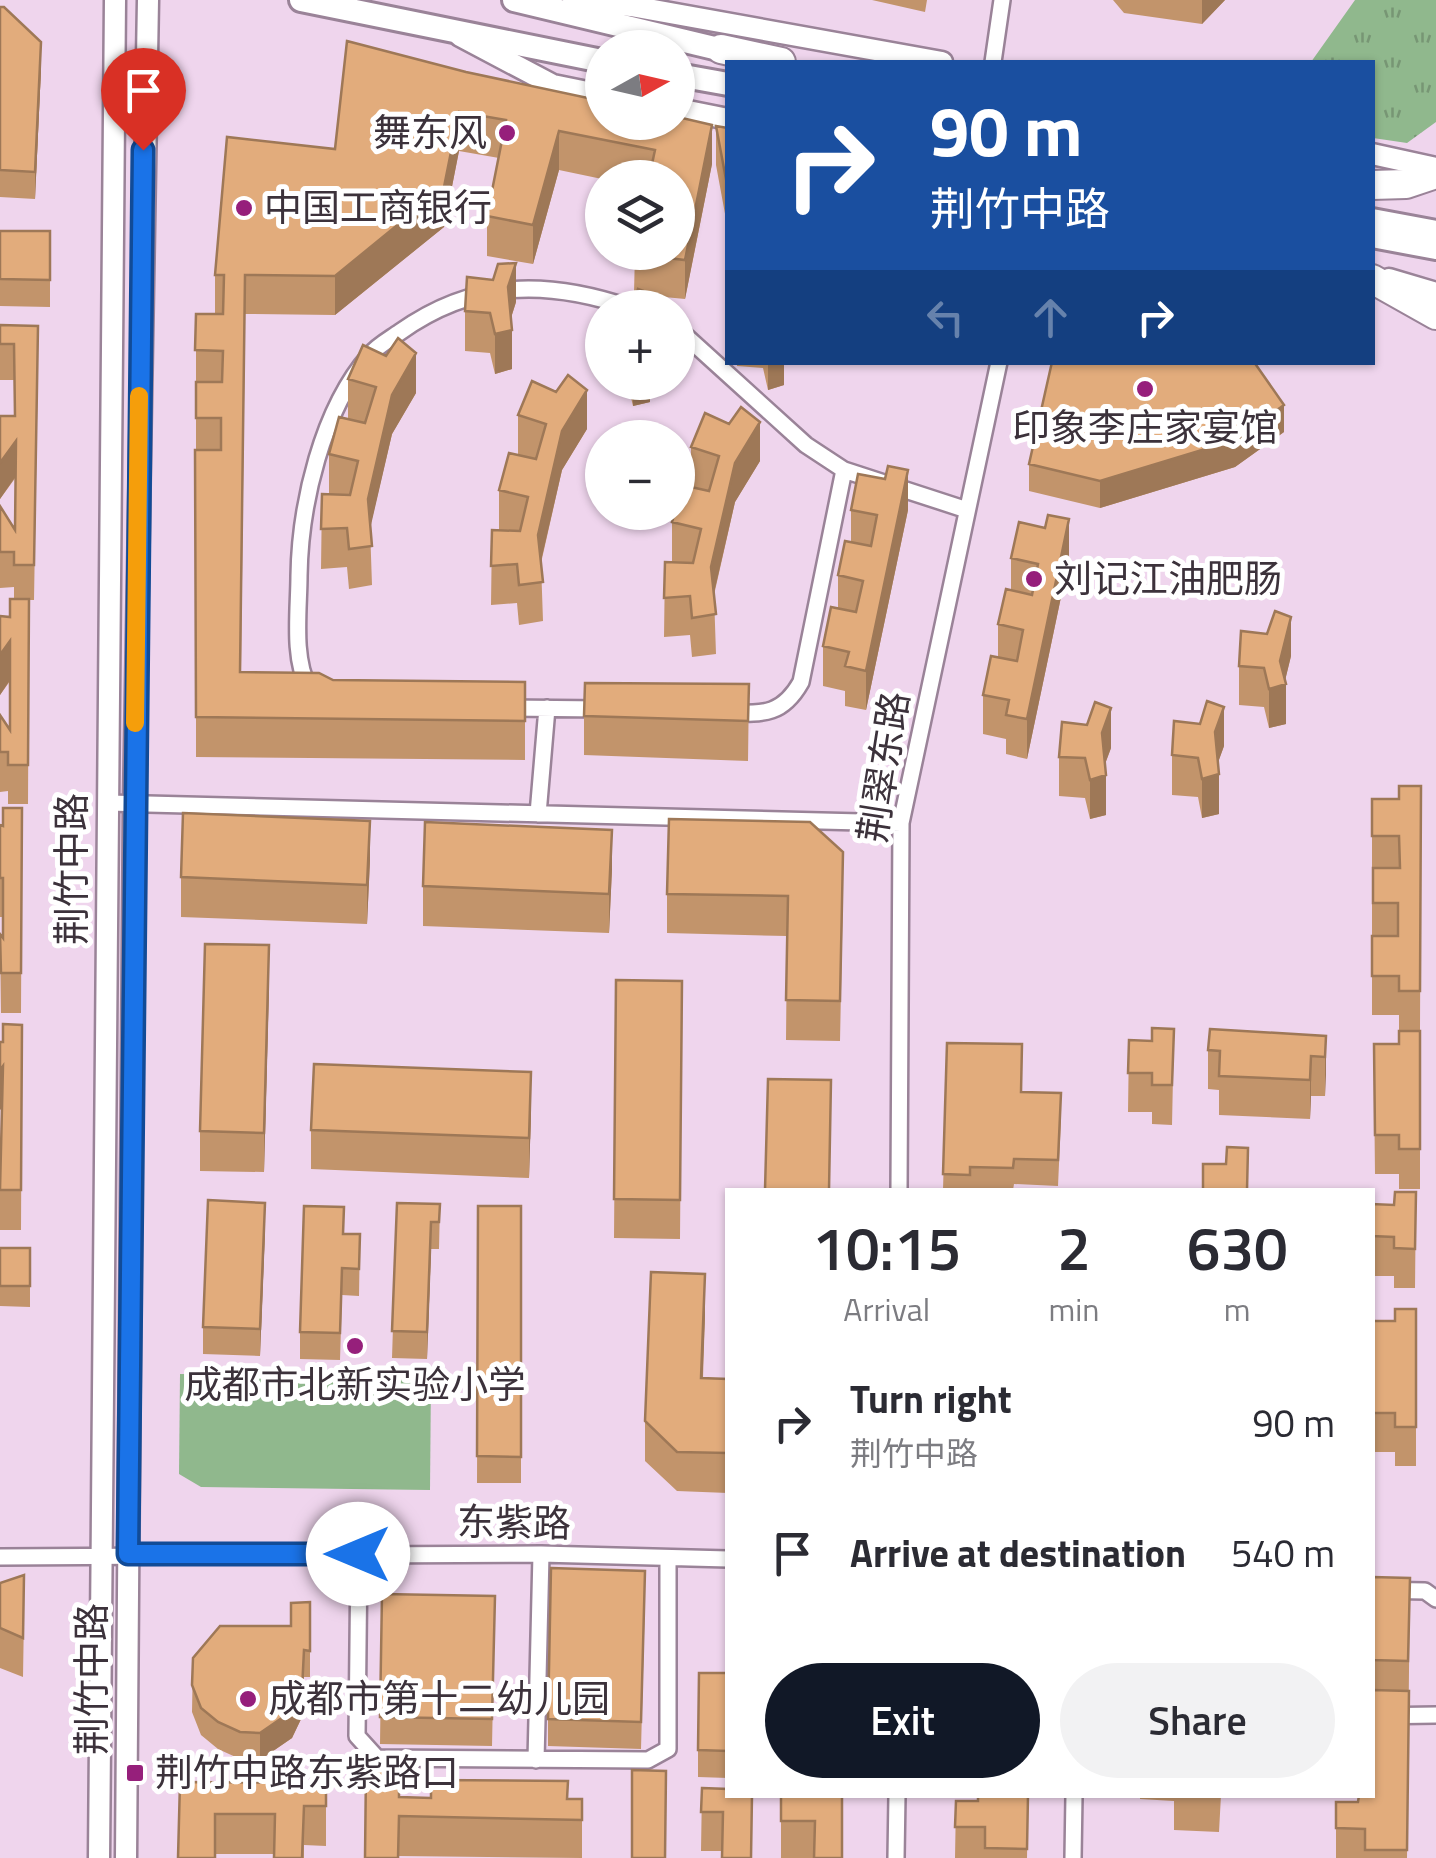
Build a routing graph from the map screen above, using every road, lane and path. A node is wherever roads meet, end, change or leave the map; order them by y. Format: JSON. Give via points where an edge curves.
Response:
{"nodes":[{"id":1,"x":115,"y":0,"type":"edge"},
{"id":2,"x":148,"y":0,"type":"edge"},
{"id":3,"x":301,"y":0,"type":"edge"},
{"id":4,"x":514,"y":0,"type":"edge"},
{"id":5,"x":573,"y":0,"type":"edge"},
{"id":6,"x":1002,"y":0,"type":"edge"},
{"id":7,"x":449,"y":31,"type":"junction"},
{"id":8,"x":721,"y":49,"type":"junction"},
{"id":9,"x":585,"y":58,"type":"edge"},
{"id":10,"x":761,"y":60,"type":"edge"},
{"id":11,"x":772,"y":60,"type":"edge"},
{"id":12,"x":931,"y":60,"type":"edge"},
{"id":13,"x":993,"y":60,"type":"edge"},
{"id":14,"x":695,"y":78,"type":"edge"},
{"id":15,"x":725,"y":83,"type":"edge"},
{"id":16,"x":585,"y":92,"type":"edge"},
{"id":17,"x":695,"y":113,"type":"edge"},
{"id":18,"x":725,"y":118,"type":"edge"},
{"id":19,"x":1375,"y":155,"type":"edge"},
{"id":20,"x":1436,"y":171,"type":"edge"},
{"id":21,"x":1375,"y":185,"type":"edge"},
{"id":22,"x":1375,"y":221,"type":"edge"},
{"id":23,"x":1436,"y":232,"type":"edge"},
{"id":24,"x":1375,"y":237,"type":"edge"},
{"id":25,"x":1436,"y":248,"type":"edge"},
{"id":26,"x":1375,"y":278,"type":"edge"},
{"id":27,"x":1375,"y":279,"type":"edge"},
{"id":28,"x":1436,"y":293,"type":"edge"},
{"id":29,"x":585,"y":296,"type":"edge"},
{"id":30,"x":1436,"y":315,"type":"edge"},
{"id":31,"x":695,"y":344,"type":"edge"},
{"id":32,"x":998,"y":365,"type":"edge"},
{"id":33,"x":844,"y":470,"type":"junction"},
{"id":34,"x":967,"y":510,"type":"junction"},
{"id":35,"x":316,"y":698,"type":"edge"},
{"id":36,"x":489,"y":708,"type":"edge"},
{"id":37,"x":548,"y":708,"type":"junction"},
{"id":38,"x":626,"y":710,"type":"edge"},
{"id":39,"x":704,"y":712,"type":"edge"},
{"id":40,"x":108,"y":803,"type":"junction"},
{"id":41,"x":134,"y":804,"type":"junction"},
{"id":42,"x":538,"y":814,"type":"junction"},
{"id":43,"x":901,"y":823,"type":"junction"},
{"id":44,"x":899,"y":1188,"type":"edge"},
{"id":45,"x":128,"y":1554,"type":"junction"},
{"id":46,"x":358,"y":1554,"type":"junction"},
{"id":47,"x":541,"y":1554,"type":"junction"},
{"id":48,"x":102,"y":1556,"type":"junction"},
{"id":49,"x":0,"y":1558,"type":"edge"},
{"id":50,"x":668,"y":1558,"type":"junction"},
{"id":51,"x":725,"y":1559,"type":"edge"},
{"id":52,"x":1375,"y":1590,"type":"edge"},
{"id":53,"x":1436,"y":1599,"type":"edge"},
{"id":54,"x":1436,"y":1715,"type":"edge"},
{"id":55,"x":1375,"y":1716,"type":"edge"},
{"id":56,"x":536,"y":1760,"type":"junction"},
{"id":57,"x":897,"y":1798,"type":"edge"},
{"id":58,"x":1074,"y":1798,"type":"edge"},
{"id":59,"x":98,"y":1858,"type":"edge"},
{"id":60,"x":126,"y":1858,"type":"edge"},
{"id":61,"x":896,"y":1858,"type":"edge"},
{"id":62,"x":1073,"y":1858,"type":"edge"}],
"edges":[{"from":1,"to":40,"type":"main road","name":"荆竹中路"},
{"from":2,"to":41,"type":"main road","name":"荆竹中路"},
{"from":3,"to":7,"type":"main road"},
{"from":4,"to":8,"type":"main road"},
{"from":5,"to":12,"type":"main road"},
{"from":6,"to":13,"type":"street"},
{"from":7,"to":9,"type":"main road"},
{"from":7,"to":16,"type":"main road","via":[[553,85]]},
{"from":8,"to":10,"type":"main road"},
{"from":8,"to":11,"type":"highway"},
{"from":14,"to":15,"type":"main road"},
{"from":17,"to":18,"type":"main road"},
{"from":19,"to":20,"type":"main road"},
{"from":20,"to":21,"type":"highway","via":[[1406,184]]},
{"from":22,"to":23,"type":"main road"},
{"from":24,"to":25,"type":"main road"},
{"from":26,"to":28,"type":"main road"},
{"from":27,"to":30,"type":"highway"},
{"from":29,"to":35,"type":"street","via":[[500,288],[463,296],[370,354],[338,406],[299,547],[298,637],[306,684]]},
{"from":31,"to":33,"type":"street","via":[[806,445]]},
{"from":32,"to":34,"type":"street","name":"荆翠东路"},
{"from":33,"to":34,"type":"street"},
{"from":33,"to":39,"type":"street","via":[[801,682],[788,704],[770,711]]},
{"from":34,"to":43,"type":"street","name":"荆翠东路"},
{"from":36,"to":37,"type":"street"},
{"from":37,"to":38,"type":"street"},
{"from":37,"to":42,"type":"street"},
{"from":40,"to":41,"type":"street"},
{"from":40,"to":48,"type":"main road","name":"荆竹中路"},
{"from":41,"to":42,"type":"street"},
{"from":41,"to":45,"type":"main road","name":"荆竹中路"},
{"from":42,"to":43,"type":"street"},
{"from":43,"to":44,"type":"street","name":"荆翠东路"},
{"from":45,"to":46,"type":"street","name":"东紫路"},
{"from":45,"to":48,"type":"street","name":"东紫路"},
{"from":45,"to":60,"type":"main road","name":"荆竹中路"},
{"from":46,"to":47,"type":"street","name":"东紫路"},
{"from":46,"to":56,"type":"street","via":[[357,1736],[377,1758]]},
{"from":47,"to":50,"type":"street","name":"东紫路"},
{"from":47,"to":56,"type":"street"},
{"from":48,"to":49,"type":"street","name":"东紫路"},
{"from":48,"to":59,"type":"main road","name":"荆竹中路"},
{"from":50,"to":51,"type":"street","name":"东紫路"},
{"from":50,"to":56,"type":"street","via":[[668,1749],[648,1760]]},
{"from":52,"to":53,"type":"street","via":[[1425,1591]]},
{"from":54,"to":55,"type":"street"},
{"from":57,"to":61,"type":"street"},
{"from":58,"to":62,"type":"street"}]}
